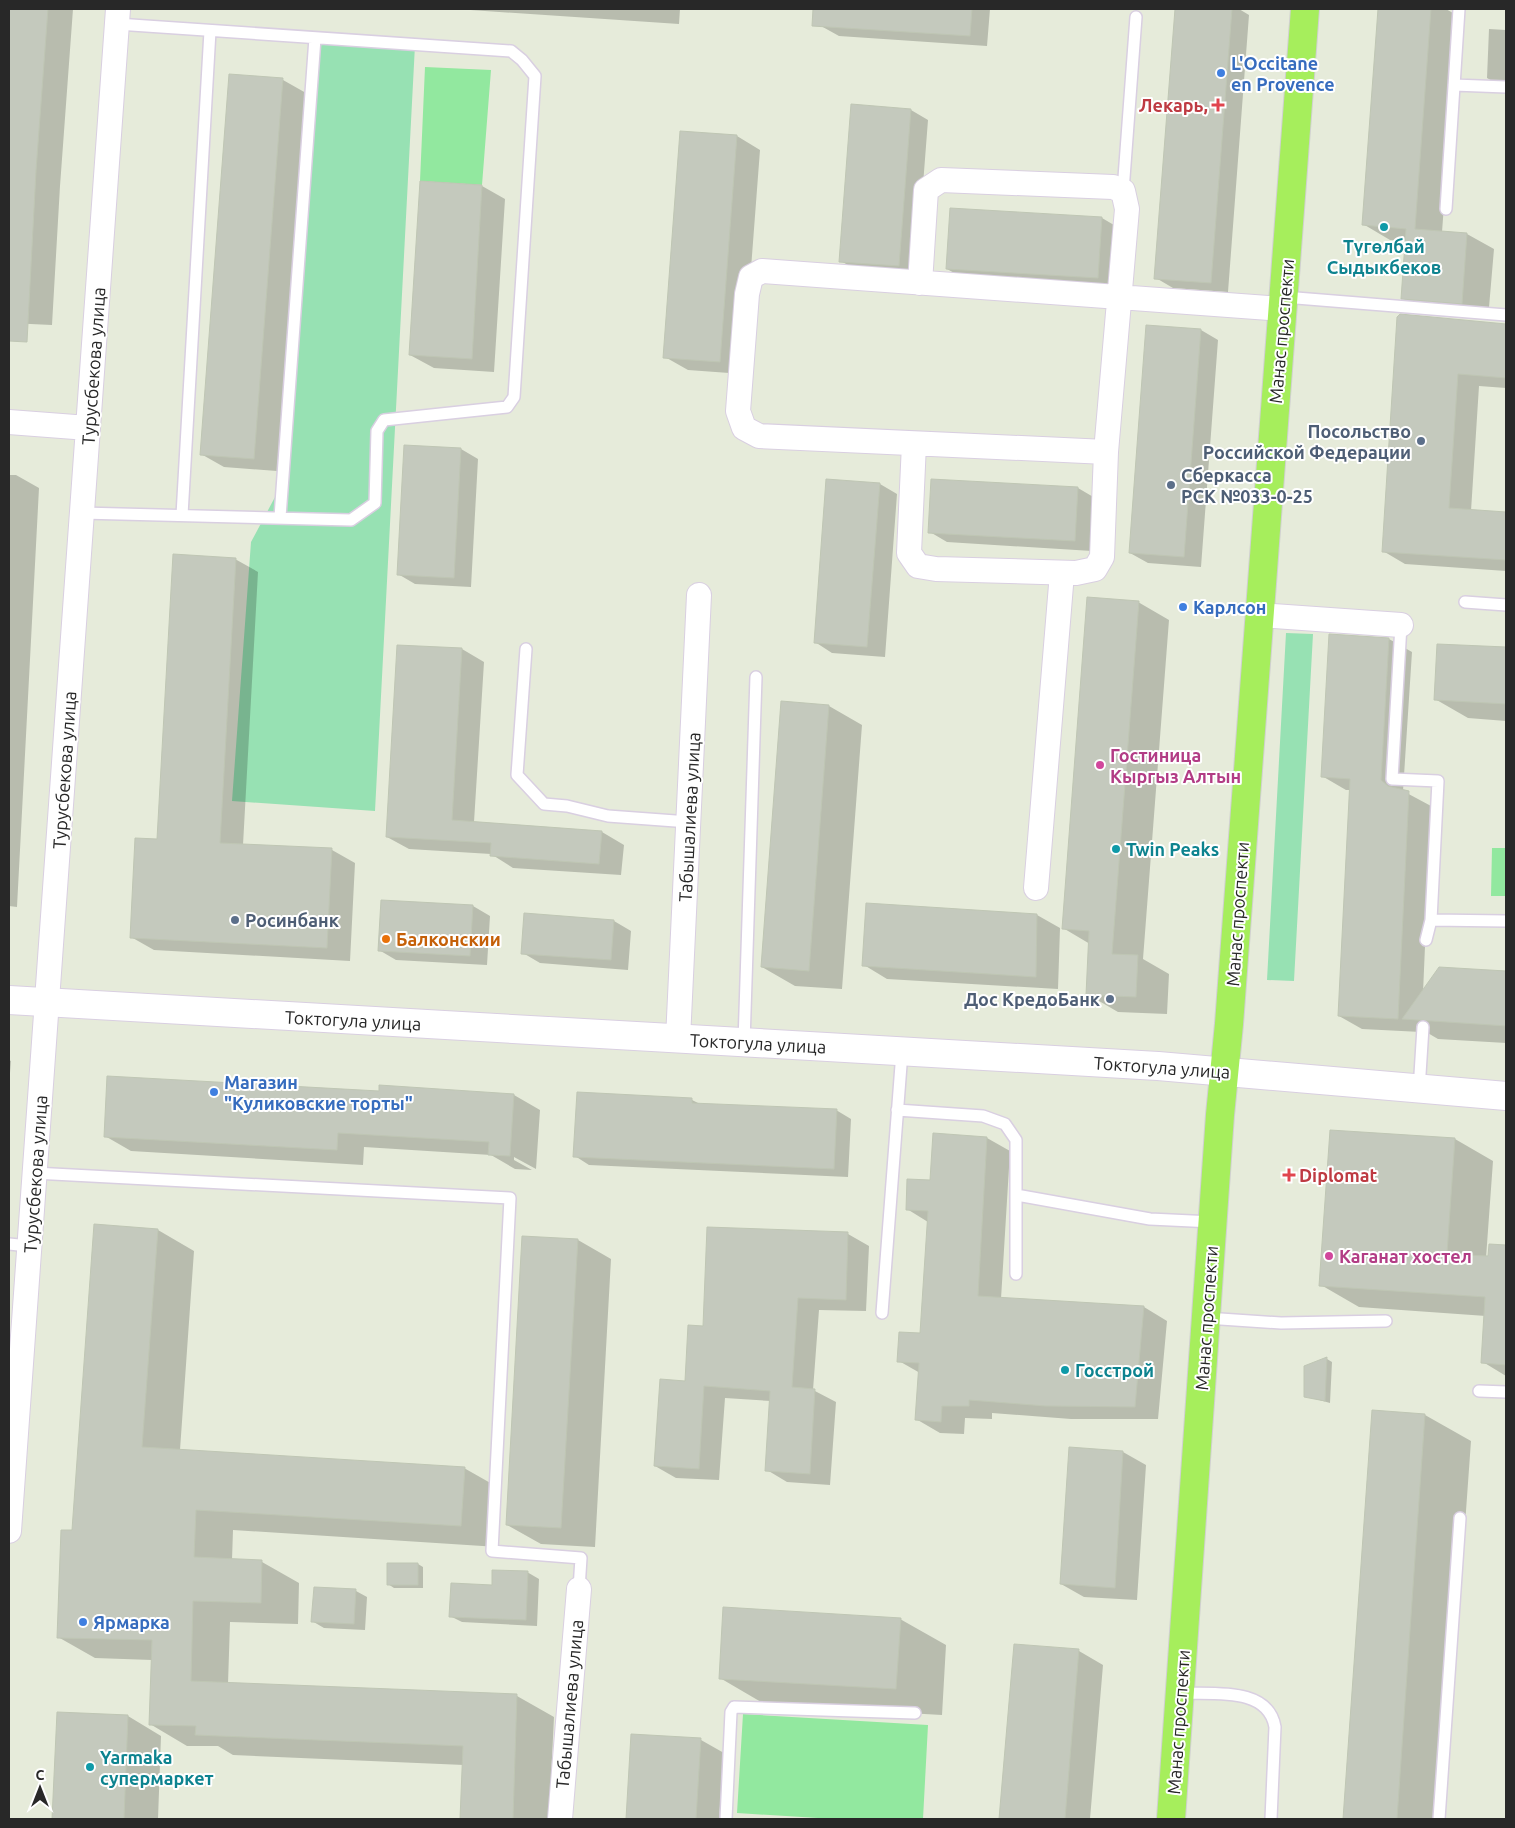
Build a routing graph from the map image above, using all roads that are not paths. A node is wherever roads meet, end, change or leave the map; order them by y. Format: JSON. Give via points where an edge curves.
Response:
{"nodes":[{"id":1,"x":1305,"y":9,"type":"edge"},
{"id":2,"x":1459,"y":9,"type":"edge"},
{"id":3,"x":118,"y":17,"type":"edge"},
{"id":4,"x":1136,"y":18,"type":"dead end"},
{"id":5,"x":210,"y":31,"type":"junction"},
{"id":6,"x":314,"y":38,"type":"junction"},
{"id":7,"x":1454,"y":85,"type":"junction"},
{"id":8,"x":1506,"y":87,"type":"edge"},
{"id":9,"x":1124,"y":191,"type":"junction"},
{"id":10,"x":1446,"y":209,"type":"dead end"},
{"id":11,"x":920,"y":283,"type":"junction"},
{"id":12,"x":1118,"y":297,"type":"junction"},
{"id":13,"x":1283,"y":303,"type":"junction"},
{"id":14,"x":1506,"y":315,"type":"edge"},
{"id":15,"x":9,"y":422,"type":"edge"},
{"id":16,"x":88,"y":428,"type":"junction"},
{"id":17,"x":914,"y":444,"type":"junction"},
{"id":18,"x":1106,"y":452,"type":"junction"},
{"id":19,"x":82,"y":513,"type":"junction"},
{"id":20,"x":182,"y":516,"type":"junction"},
{"id":21,"x":280,"y":517,"type":"junction"},
{"id":22,"x":1062,"y":573,"type":"junction"},
{"id":23,"x":699,"y":595,"type":"dead end"},
{"id":24,"x":1465,"y":602,"type":"dead end"},
{"id":25,"x":1506,"y":605,"type":"edge"},
{"id":26,"x":1260,"y":615,"type":"junction"},
{"id":27,"x":1401,"y":625,"type":"joint"},
{"id":28,"x":526,"y":649,"type":"dead end"},
{"id":29,"x":756,"y":677,"type":"dead end"},
{"id":30,"x":689,"y":822,"type":"junction"},
{"id":31,"x":1036,"y":888,"type":"dead end"},
{"id":32,"x":1431,"y":920,"type":"junction"},
{"id":33,"x":1506,"y":921,"type":"edge"},
{"id":34,"x":1426,"y":940,"type":"dead end"},
{"id":35,"x":9,"y":1000,"type":"edge"},
{"id":36,"x":47,"y":1002,"type":"junction"},
{"id":37,"x":1423,"y":1027,"type":"dead end"},
{"id":38,"x":678,"y":1039,"type":"junction"},
{"id":39,"x":744,"y":1042,"type":"junction"},
{"id":40,"x":902,"y":1052,"type":"junction"},
{"id":41,"x":1224,"y":1071,"type":"junction"},
{"id":42,"x":1419,"y":1090,"type":"junction"},
{"id":43,"x":1506,"y":1096,"type":"edge"},
{"id":44,"x":897,"y":1110,"type":"junction"},
{"id":45,"x":34,"y":1174,"type":"junction"},
{"id":46,"x":1016,"y":1195,"type":"junction"},
{"id":47,"x":1213,"y":1222,"type":"junction"},
{"id":48,"x":19,"y":1245,"type":"edge"},
{"id":49,"x":1016,"y":1274,"type":"dead end"},
{"id":50,"x":882,"y":1313,"type":"dead end"},
{"id":51,"x":1206,"y":1318,"type":"junction"},
{"id":52,"x":1386,"y":1320,"type":"dead end"},
{"id":53,"x":1478,"y":1391,"type":"dead end"},
{"id":54,"x":1506,"y":1392,"type":"edge"},
{"id":55,"x":1460,"y":1518,"type":"dead end"},
{"id":56,"x":9,"y":1531,"type":"edge"},
{"id":57,"x":580,"y":1589,"type":"joint"},
{"id":58,"x":1180,"y":1693,"type":"junction"},
{"id":59,"x":914,"y":1713,"type":"dead end"},
{"id":60,"x":560,"y":1819,"type":"edge"},
{"id":61,"x":726,"y":1819,"type":"edge"},
{"id":62,"x":1171,"y":1819,"type":"edge"},
{"id":63,"x":1271,"y":1819,"type":"edge"},
{"id":64,"x":1439,"y":1819,"type":"edge"}],
"edges":[{"from":1,"to":13,"type":"main road","name":"Манас проспекти"},
{"from":2,"to":7,"type":"lane"},
{"from":3,"to":5,"type":"lane"},
{"from":3,"to":16,"type":"street","name":"Турусбекова улица"},
{"from":4,"to":9,"type":"lane"},
{"from":5,"to":6,"type":"lane"},
{"from":5,"to":20,"type":"lane"},
{"from":6,"to":21,"type":"lane"},
{"from":6,"to":21,"type":"lane","via":[[511,51],[535,76],[514,397],[507,407],[384,420],[377,431],[375,502],[367,511],[351,520]]},
{"from":7,"to":8,"type":"lane"},
{"from":7,"to":10,"type":"lane"},
{"from":9,"to":11,"type":"street","via":[[1113,187],[941,180],[926,190]]},
{"from":9,"to":12,"type":"street","via":[[1127,209]]},
{"from":11,"to":12,"type":"street"},
{"from":11,"to":17,"type":"street","via":[[762,271],[751,277],[738,411],[744,428],[759,436]]},
{"from":12,"to":13,"type":"street"},
{"from":12,"to":18,"type":"street"},
{"from":13,"to":14,"type":"lane"},
{"from":13,"to":26,"type":"main road","name":"Манас проспекти"},
{"from":15,"to":16,"type":"street"},
{"from":16,"to":19,"type":"street","name":"Турусбекова улица"},
{"from":17,"to":18,"type":"street"},
{"from":17,"to":22,"type":"street","via":[[909,553],[918,566]]},
{"from":18,"to":22,"type":"street","via":[[1102,557],[1095,569]]},
{"from":19,"to":20,"type":"lane"},
{"from":19,"to":36,"type":"street","name":"Турусбекова улица"},
{"from":20,"to":21,"type":"lane"},
{"from":22,"to":31,"type":"street"},
{"from":23,"to":30,"type":"street","name":"Табышалиева улица"},
{"from":24,"to":25,"type":"lane"},
{"from":26,"to":27,"type":"street"},
{"from":26,"to":41,"type":"main road","name":"Манас проспекти"},
{"from":27,"to":32,"type":"lane","via":[[1392,779],[1438,781]]},
{"from":28,"to":30,"type":"lane","via":[[517,775],[544,804],[608,816]]},
{"from":29,"to":39,"type":"lane"},
{"from":30,"to":38,"type":"street","name":"Табышалиева улица"},
{"from":32,"to":33,"type":"lane"},
{"from":32,"to":34,"type":"lane"},
{"from":35,"to":36,"type":"main road","name":"Токтогула улица"},
{"from":36,"to":38,"type":"main road","name":"Токтогула улица"},
{"from":36,"to":45,"type":"street","name":"Турусбекова улица"},
{"from":37,"to":42,"type":"lane"},
{"from":38,"to":39,"type":"main road","name":"Токтогула улица"},
{"from":39,"to":40,"type":"main road","name":"Токтогула улица"},
{"from":40,"to":41,"type":"main road","name":"Токтогула улица"},
{"from":40,"to":44,"type":"lane"},
{"from":41,"to":42,"type":"main road","name":"Токтогула улица"},
{"from":41,"to":47,"type":"main road","name":"Манас проспекти"},
{"from":42,"to":43,"type":"main road","name":"Токтогула улица"},
{"from":44,"to":46,"type":"lane","via":[[983,1116],[1005,1124],[1016,1140]]},
{"from":44,"to":50,"type":"lane"},
{"from":45,"to":48,"type":"street","name":"Турусбекова улица"},
{"from":45,"to":57,"type":"lane","via":[[510,1198],[492,1551],[582,1558]]},
{"from":46,"to":47,"type":"lane","via":[[1150,1219]]},
{"from":46,"to":49,"type":"lane"},
{"from":47,"to":51,"type":"main road","name":"Манас проспекти"},
{"from":48,"to":56,"type":"street","name":"Турусбекова улица"},
{"from":51,"to":52,"type":"lane","via":[[1282,1323]]},
{"from":51,"to":58,"type":"main road","name":"Манас проспекти"},
{"from":53,"to":54,"type":"lane"},
{"from":55,"to":64,"type":"lane"},
{"from":57,"to":60,"type":"street","name":"Табышалиева улица"},
{"from":58,"to":62,"type":"main road","name":"Манас проспекти"},
{"from":58,"to":63,"type":"lane","via":[[1248,1696],[1273,1715]]},
{"from":59,"to":61,"type":"lane","via":[[734,1707],[731,1712]]}]}
